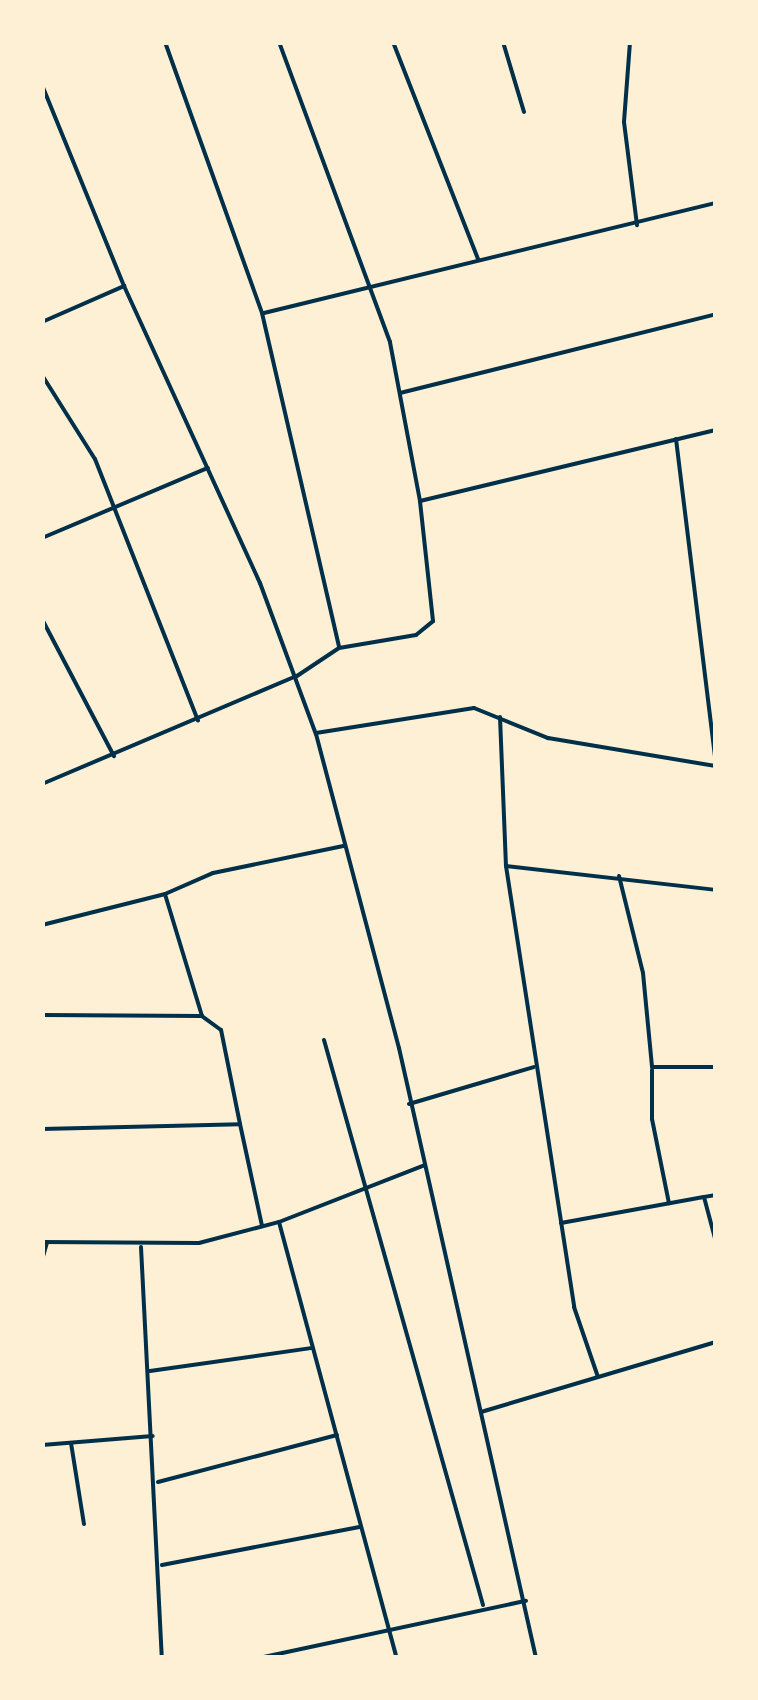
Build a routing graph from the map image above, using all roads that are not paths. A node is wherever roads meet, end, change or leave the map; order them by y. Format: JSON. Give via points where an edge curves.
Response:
{"nodes":[{"id":1,"x":165,"y":42,"type":"edge"},
{"id":2,"x":279,"y":42,"type":"edge"},
{"id":3,"x":392,"y":42,"type":"edge"},
{"id":4,"x":503,"y":42,"type":"edge"},
{"id":5,"x":630,"y":42,"type":"edge"},
{"id":6,"x":42,"y":85,"type":"edge"},
{"id":7,"x":524,"y":112,"type":"dead end"},
{"id":8,"x":716,"y":202,"type":"edge"},
{"id":9,"x":637,"y":225,"type":"junction"},
{"id":10,"x":478,"y":258,"type":"junction"},
{"id":11,"x":124,"y":286,"type":"junction"},
{"id":12,"x":374,"y":287,"type":"junction"},
{"id":13,"x":262,"y":313,"type":"junction"},
{"id":14,"x":716,"y":314,"type":"edge"},
{"id":15,"x":42,"y":322,"type":"edge"},
{"id":16,"x":42,"y":375,"type":"edge"},
{"id":17,"x":400,"y":393,"type":"junction"},
{"id":18,"x":716,"y":430,"type":"edge"},
{"id":19,"x":676,"y":439,"type":"junction"},
{"id":20,"x":208,"y":468,"type":"junction"},
{"id":21,"x":420,"y":500,"type":"junction"},
{"id":22,"x":110,"y":507,"type":"junction"},
{"id":23,"x":42,"y":538,"type":"edge"},
{"id":24,"x":42,"y":619,"type":"edge"},
{"id":25,"x":339,"y":648,"type":"junction"},
{"id":26,"x":296,"y":676,"type":"junction"},
{"id":27,"x":500,"y":717,"type":"junction"},
{"id":28,"x":198,"y":720,"type":"junction"},
{"id":29,"x":316,"y":734,"type":"junction"},
{"id":30,"x":114,"y":756,"type":"junction"},
{"id":31,"x":716,"y":764,"type":"edge"},
{"id":32,"x":42,"y":784,"type":"edge"},
{"id":33,"x":344,"y":846,"type":"junction"},
{"id":34,"x":506,"y":866,"type":"junction"},
{"id":35,"x":619,"y":876,"type":"junction"},
{"id":36,"x":716,"y":890,"type":"edge"},
{"id":37,"x":165,"y":894,"type":"junction"},
{"id":38,"x":42,"y":925,"type":"edge"},
{"id":39,"x":42,"y":1015,"type":"edge"},
{"id":40,"x":202,"y":1016,"type":"junction"},
{"id":41,"x":324,"y":1040,"type":"dead end"},
{"id":42,"x":716,"y":1067,"type":"edge"},
{"id":43,"x":534,"y":1068,"type":"junction"},
{"id":44,"x":652,"y":1068,"type":"junction"},
{"id":45,"x":410,"y":1104,"type":"junction"},
{"id":46,"x":240,"y":1124,"type":"junction"},
{"id":47,"x":42,"y":1129,"type":"edge"},
{"id":48,"x":423,"y":1166,"type":"junction"},
{"id":49,"x":368,"y":1184,"type":"junction"},
{"id":50,"x":716,"y":1195,"type":"edge"},
{"id":51,"x":704,"y":1197,"type":"junction"},
{"id":52,"x":669,"y":1203,"type":"junction"},
{"id":53,"x":279,"y":1222,"type":"junction"},
{"id":54,"x":560,"y":1223,"type":"junction"},
{"id":55,"x":262,"y":1226,"type":"junction"},
{"id":56,"x":45,"y":1242,"type":"edge"},
{"id":57,"x":716,"y":1242,"type":"edge"},
{"id":58,"x":142,"y":1247,"type":"junction"},
{"id":59,"x":42,"y":1260,"type":"edge"},
{"id":60,"x":716,"y":1342,"type":"edge"},
{"id":61,"x":312,"y":1348,"type":"junction"},
{"id":62,"x":150,"y":1371,"type":"junction"},
{"id":63,"x":598,"y":1378,"type":"junction"},
{"id":64,"x":481,"y":1412,"type":"junction"},
{"id":65,"x":337,"y":1435,"type":"junction"},
{"id":66,"x":152,"y":1436,"type":"junction"},
{"id":67,"x":71,"y":1442,"type":"junction"},
{"id":68,"x":42,"y":1445,"type":"edge"},
{"id":69,"x":158,"y":1482,"type":"junction"},
{"id":70,"x":84,"y":1524,"type":"dead end"},
{"id":71,"x":360,"y":1526,"type":"junction"},
{"id":72,"x":162,"y":1565,"type":"junction"},
{"id":73,"x":526,"y":1601,"type":"junction"},
{"id":74,"x":483,"y":1605,"type":"junction"},
{"id":75,"x":391,"y":1632,"type":"junction"},
{"id":76,"x":285,"y":1656,"type":"edge"},
{"id":77,"x":162,"y":1658,"type":"edge"},
{"id":78,"x":259,"y":1658,"type":"edge"},
{"id":79,"x":397,"y":1658,"type":"edge"},
{"id":80,"x":536,"y":1658,"type":"edge"}],
"edges":[{"from":1,"to":13,"type":"street"},
{"from":2,"to":12,"type":"street"},
{"from":3,"to":10,"type":"street"},
{"from":4,"to":7,"type":"street"},
{"from":5,"to":9,"type":"street","via":[[624,122]]},
{"from":6,"to":11,"type":"street"},
{"from":8,"to":9,"type":"street"},
{"from":9,"to":10,"type":"street"},
{"from":10,"to":12,"type":"street"},
{"from":11,"to":15,"type":"street"},
{"from":11,"to":20,"type":"street"},
{"from":12,"to":13,"type":"street"},
{"from":12,"to":17,"type":"street"},
{"from":13,"to":25,"type":"street"},
{"from":14,"to":17,"type":"street"},
{"from":16,"to":22,"type":"street","via":[[95,459]]},
{"from":17,"to":21,"type":"street"},
{"from":18,"to":19,"type":"street"},
{"from":19,"to":21,"type":"street"},
{"from":19,"to":31,"type":"street"},
{"from":20,"to":22,"type":"street"},
{"from":20,"to":26,"type":"street"},
{"from":21,"to":25,"type":"street","via":[[434,621],[416,635]]},
{"from":22,"to":23,"type":"street"},
{"from":22,"to":28,"type":"street"},
{"from":24,"to":30,"type":"street"},
{"from":25,"to":26,"type":"street"},
{"from":26,"to":28,"type":"street"},
{"from":26,"to":29,"type":"street"},
{"from":27,"to":29,"type":"street","via":[[450,708]]},
{"from":27,"to":31,"type":"street","via":[[548,738]]},
{"from":27,"to":34,"type":"street"},
{"from":28,"to":30,"type":"street"},
{"from":29,"to":33,"type":"street"},
{"from":30,"to":32,"type":"street"},
{"from":33,"to":37,"type":"street","via":[[213,872]]},
{"from":33,"to":45,"type":"street"},
{"from":34,"to":35,"type":"street"},
{"from":34,"to":43,"type":"street"},
{"from":35,"to":36,"type":"street"},
{"from":35,"to":44,"type":"street","via":[[643,973]]},
{"from":37,"to":38,"type":"street"},
{"from":37,"to":40,"type":"street"},
{"from":39,"to":40,"type":"street"},
{"from":40,"to":46,"type":"street","via":[[221,1030]]},
{"from":41,"to":49,"type":"street"},
{"from":42,"to":44,"type":"street"},
{"from":43,"to":45,"type":"street"},
{"from":43,"to":54,"type":"street"},
{"from":44,"to":52,"type":"street","via":[[652,1118]]},
{"from":45,"to":48,"type":"street"},
{"from":46,"to":47,"type":"street"},
{"from":46,"to":55,"type":"street"},
{"from":48,"to":49,"type":"street"},
{"from":48,"to":64,"type":"street"},
{"from":49,"to":53,"type":"street"},
{"from":49,"to":74,"type":"street"},
{"from":50,"to":51,"type":"street"},
{"from":51,"to":52,"type":"street"},
{"from":51,"to":57,"type":"street"},
{"from":52,"to":54,"type":"street"},
{"from":53,"to":55,"type":"street"},
{"from":53,"to":61,"type":"street"},
{"from":54,"to":63,"type":"street","via":[[577,1321]]},
{"from":55,"to":58,"type":"street","via":[[200,1242]]},
{"from":56,"to":58,"type":"street"},
{"from":56,"to":59,"type":"street"},
{"from":58,"to":62,"type":"street"},
{"from":60,"to":63,"type":"street"},
{"from":61,"to":62,"type":"street"},
{"from":61,"to":65,"type":"street"},
{"from":62,"to":66,"type":"street"},
{"from":63,"to":64,"type":"street"},
{"from":64,"to":73,"type":"street"},
{"from":65,"to":69,"type":"street"},
{"from":65,"to":71,"type":"street"},
{"from":66,"to":67,"type":"street"},
{"from":66,"to":69,"type":"street"},
{"from":67,"to":68,"type":"street"},
{"from":67,"to":70,"type":"street"},
{"from":69,"to":72,"type":"street"},
{"from":71,"to":72,"type":"street"},
{"from":71,"to":75,"type":"street"},
{"from":72,"to":77,"type":"street"},
{"from":73,"to":74,"type":"street"},
{"from":73,"to":80,"type":"street"},
{"from":74,"to":75,"type":"street"},
{"from":75,"to":76,"type":"street"},
{"from":75,"to":79,"type":"street"},
{"from":76,"to":78,"type":"street"}]}
